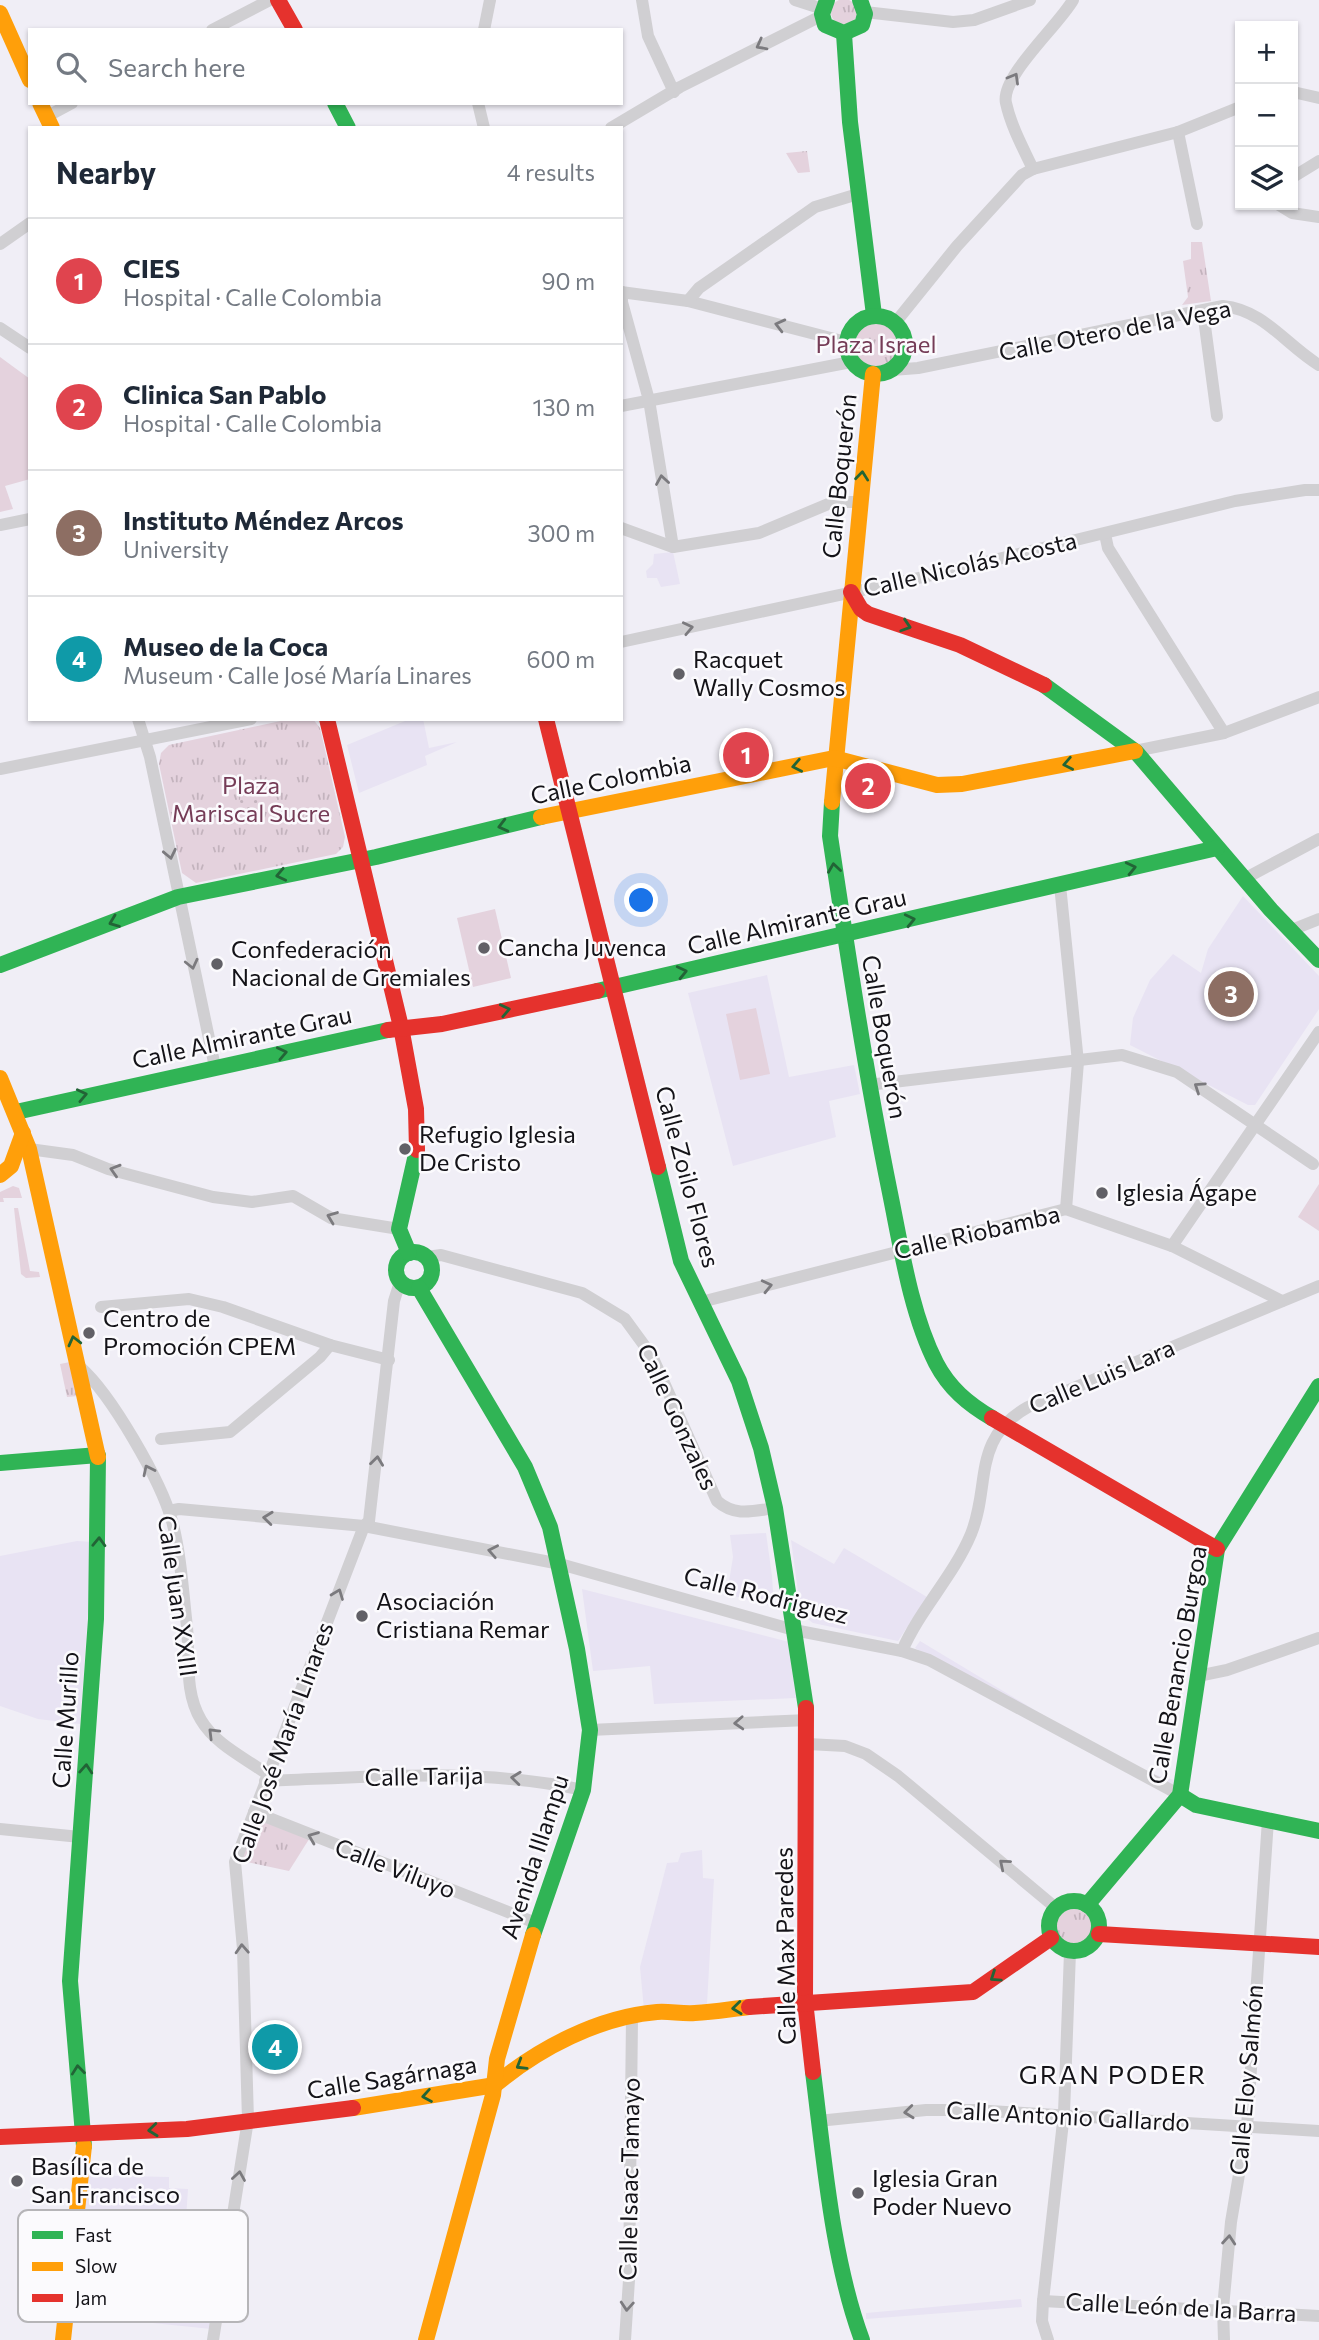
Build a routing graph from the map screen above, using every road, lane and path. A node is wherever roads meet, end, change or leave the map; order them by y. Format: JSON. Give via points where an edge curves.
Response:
{"nodes":[{"id":1,"x":270,"y":0,"type":"edge"},
{"id":2,"x":278,"y":0,"type":"edge"},
{"id":3,"x":489,"y":0,"type":"edge"},
{"id":4,"x":642,"y":0,"type":"edge"},
{"id":5,"x":795,"y":0,"type":"edge"},
{"id":6,"x":1030,"y":0,"type":"edge"},
{"id":7,"x":1073,"y":0,"type":"edge"},
{"id":8,"x":862,"y":6,"type":"edge"},
{"id":9,"x":824,"y":8,"type":"edge"},
{"id":10,"x":0,"y":13,"type":"edge"},
{"id":11,"x":216,"y":28,"type":"edge"},
{"id":12,"x":294,"y":28,"type":"edge"},
{"id":13,"x":484,"y":28,"type":"edge"},
{"id":14,"x":844,"y":34,"type":"junction"},
{"id":15,"x":28,"y":76,"type":"edge"},
{"id":16,"x":674,"y":92,"type":"junction"},
{"id":17,"x":1298,"y":93,"type":"edge"},
{"id":18,"x":1319,"y":98,"type":"edge"},
{"id":19,"x":68,"y":105,"type":"edge"},
{"id":20,"x":336,"y":105,"type":"edge"},
{"id":21,"x":478,"y":105,"type":"edge"},
{"id":22,"x":1235,"y":109,"type":"edge"},
{"id":23,"x":46,"y":116,"type":"edge"},
{"id":24,"x":342,"y":126,"type":"edge"},
{"id":25,"x":484,"y":126,"type":"edge"},
{"id":26,"x":614,"y":126,"type":"edge"},
{"id":27,"x":1178,"y":132,"type":"junction"},
{"id":28,"x":1319,"y":161,"type":"edge"},
{"id":29,"x":1033,"y":169,"type":"junction"},
{"id":30,"x":1298,"y":174,"type":"edge"},
{"id":31,"x":858,"y":194,"type":"junction"},
{"id":32,"x":1287,"y":210,"type":"edge"},
{"id":33,"x":1319,"y":217,"type":"edge"},
{"id":34,"x":28,"y":224,"type":"edge"},
{"id":35,"x":1197,"y":224,"type":"dead end"},
{"id":36,"x":0,"y":244,"type":"edge"},
{"id":37,"x":623,"y":292,"type":"edge"},
{"id":38,"x":688,"y":301,"type":"junction"},
{"id":39,"x":623,"y":306,"type":"edge"},
{"id":40,"x":1203,"y":311,"type":"junction"},
{"id":41,"x":874,"y":315,"type":"junction"},
{"id":42,"x":895,"y":323,"type":"junction"},
{"id":43,"x":0,"y":328,"type":"edge"},
{"id":44,"x":846,"y":342,"type":"junction"},
{"id":45,"x":28,"y":347,"type":"edge"},
{"id":46,"x":851,"y":362,"type":"junction"},
{"id":47,"x":1319,"y":365,"type":"edge"},
{"id":48,"x":892,"y":370,"type":"junction"},
{"id":49,"x":873,"y":374,"type":"junction"},
{"id":50,"x":649,"y":400,"type":"junction"},
{"id":51,"x":623,"y":406,"type":"edge"},
{"id":52,"x":1217,"y":416,"type":"dead end"},
{"id":53,"x":1319,"y":490,"type":"edge"},
{"id":54,"x":859,"y":502,"type":"junction"},
{"id":55,"x":28,"y":519,"type":"edge"},
{"id":56,"x":0,"y":524,"type":"edge"},
{"id":57,"x":623,"y":529,"type":"edge"},
{"id":58,"x":1105,"y":534,"type":"junction"},
{"id":59,"x":673,"y":547,"type":"junction"},
{"id":60,"x":850,"y":592,"type":"junction"},
{"id":61,"x":623,"y":642,"type":"edge"},
{"id":62,"x":1319,"y":696,"type":"edge"},
{"id":63,"x":138,"y":721,"type":"edge"},
{"id":64,"x":241,"y":721,"type":"edge"},
{"id":65,"x":327,"y":721,"type":"edge"},
{"id":66,"x":547,"y":721,"type":"edge"},
{"id":67,"x":1224,"y":733,"type":"junction"},
{"id":68,"x":142,"y":741,"type":"junction"},
{"id":69,"x":1135,"y":751,"type":"junction"},
{"id":70,"x":834,"y":758,"type":"junction"},
{"id":71,"x":0,"y":769,"type":"edge"},
{"id":72,"x":569,"y":810,"type":"junction"},
{"id":73,"x":1319,"y":839,"type":"edge"},
{"id":74,"x":1217,"y":848,"type":"junction"},
{"id":75,"x":360,"y":859,"type":"junction"},
{"id":76,"x":1244,"y":879,"type":"junction"},
{"id":77,"x":1060,"y":885,"type":"junction"},
{"id":78,"x":178,"y":897,"type":"junction"},
{"id":79,"x":1319,"y":919,"type":"edge"},
{"id":80,"x":1289,"y":932,"type":"junction"},
{"id":81,"x":844,"y":935,"type":"junction"},
{"id":82,"x":1319,"y":960,"type":"edge"},
{"id":83,"x":0,"y":965,"type":"edge"},
{"id":84,"x":615,"y":987,"type":"junction"},
{"id":85,"x":401,"y":1027,"type":"junction"},
{"id":86,"x":1319,"y":1032,"type":"edge"},
{"id":87,"x":1079,"y":1062,"type":"junction"},
{"id":88,"x":215,"y":1067,"type":"junction"},
{"id":89,"x":0,"y":1078,"type":"edge"},
{"id":90,"x":868,"y":1085,"type":"junction"},
{"id":91,"x":16,"y":1112,"type":"junction"},
{"id":92,"x":1255,"y":1125,"type":"junction"},
{"id":93,"x":26,"y":1141,"type":"junction"},
{"id":94,"x":1313,"y":1164,"type":"dead end"},
{"id":95,"x":0,"y":1175,"type":"edge"},
{"id":96,"x":1066,"y":1209,"type":"junction"},
{"id":97,"x":399,"y":1229,"type":"junction"},
{"id":98,"x":1172,"y":1246,"type":"junction"},
{"id":99,"x":901,"y":1249,"type":"junction"},
{"id":100,"x":409,"y":1252,"type":"junction"},
{"id":101,"x":427,"y":1257,"type":"junction"},
{"id":102,"x":400,"y":1282,"type":"junction"},
{"id":103,"x":1319,"y":1286,"type":"edge"},
{"id":104,"x":419,"y":1288,"type":"junction"},
{"id":105,"x":1282,"y":1301,"type":"junction"},
{"id":106,"x":701,"y":1302,"type":"junction"},
{"id":107,"x":101,"y":1307,"type":"dead end"},
{"id":108,"x":330,"y":1345,"type":"junction"},
{"id":109,"x":388,"y":1360,"type":"junction"},
{"id":110,"x":80,"y":1367,"type":"junction"},
{"id":111,"x":1319,"y":1386,"type":"edge"},
{"id":112,"x":1003,"y":1424,"type":"junction"},
{"id":113,"x":161,"y":1438,"type":"dead end"},
{"id":114,"x":98,"y":1455,"type":"junction"},
{"id":115,"x":0,"y":1464,"type":"edge"},
{"id":116,"x":775,"y":1508,"type":"junction"},
{"id":117,"x":169,"y":1511,"type":"junction"},
{"id":118,"x":364,"y":1527,"type":"junction"},
{"id":119,"x":1217,"y":1549,"type":"junction"},
{"id":120,"x":560,"y":1564,"type":"junction"},
{"id":121,"x":794,"y":1630,"type":"junction"},
{"id":122,"x":1319,"y":1638,"type":"edge"},
{"id":123,"x":902,"y":1651,"type":"junction"},
{"id":124,"x":1198,"y":1676,"type":"junction"},
{"id":125,"x":807,"y":1720,"type":"junction"},
{"id":126,"x":590,"y":1730,"type":"junction"},
{"id":127,"x":808,"y":1744,"type":"junction"},
{"id":128,"x":266,"y":1777,"type":"junction"},
{"id":129,"x":583,"y":1790,"type":"junction"},
{"id":130,"x":1180,"y":1795,"type":"junction"},
{"id":131,"x":254,"y":1812,"type":"junction"},
{"id":132,"x":1268,"y":1820,"type":"junction"},
{"id":133,"x":0,"y":1829,"type":"edge"},
{"id":134,"x":1319,"y":1831,"type":"edge"},
{"id":135,"x":80,"y":1838,"type":"junction"},
{"id":136,"x":1087,"y":1905,"type":"junction"},
{"id":137,"x":1056,"y":1908,"type":"junction"},
{"id":138,"x":536,"y":1923,"type":"junction"},
{"id":139,"x":1099,"y":1934,"type":"junction"},
{"id":140,"x":1051,"y":1938,"type":"junction"},
{"id":141,"x":1259,"y":1942,"type":"junction"},
{"id":142,"x":1319,"y":1947,"type":"edge"},
{"id":143,"x":1070,"y":1952,"type":"junction"},
{"id":144,"x":805,"y":2001,"type":"junction"},
{"id":145,"x":632,"y":2018,"type":"junction"},
{"id":146,"x":495,"y":2084,"type":"junction"},
{"id":147,"x":1064,"y":2113,"type":"junction"},
{"id":148,"x":248,"y":2120,"type":"junction"},
{"id":149,"x":818,"y":2121,"type":"junction"},
{"id":150,"x":1247,"y":2127,"type":"junction"},
{"id":151,"x":1319,"y":2132,"type":"edge"},
{"id":152,"x":0,"y":2137,"type":"edge"},
{"id":153,"x":85,"y":2138,"type":"junction"},
{"id":154,"x":77,"y":2210,"type":"edge"},
{"id":155,"x":234,"y":2210,"type":"edge"},
{"id":156,"x":1043,"y":2301,"type":"junction"},
{"id":157,"x":1223,"y":2308,"type":"junction"},
{"id":158,"x":1319,"y":2316,"type":"edge"},
{"id":159,"x":65,"y":2322,"type":"edge"},
{"id":160,"x":216,"y":2322,"type":"edge"},
{"id":161,"x":63,"y":2340,"type":"edge"},
{"id":162,"x":213,"y":2340,"type":"edge"},
{"id":163,"x":426,"y":2340,"type":"edge"},
{"id":164,"x":625,"y":2340,"type":"edge"},
{"id":165,"x":862,"y":2340,"type":"edge"},
{"id":166,"x":1048,"y":2340,"type":"edge"},
{"id":167,"x":1224,"y":2340,"type":"edge"}],
"edges":[{"from":1,"to":11,"type":"street"},
{"from":2,"to":12,"type":"main road"},
{"from":3,"to":13,"type":"street"},
{"from":4,"to":16,"type":"street","via":[[648,36]]},
{"from":5,"to":9,"type":"street"},
{"from":6,"to":8,"type":"street","via":[[974,20],[953,22]]},
{"from":29,"to":7,"type":"street","one_way":true,"via":[[1006,97],[1017,70]]},
{"from":8,"to":14,"type":"main road","via":[[859,28]]},
{"from":9,"to":14,"type":"main road","via":[[829,28]]},
{"from":9,"to":16,"type":"street","one_way":true},
{"from":10,"to":15,"type":"main road"},
{"from":14,"to":31,"type":"main road"},
{"from":16,"to":26,"type":"street"},
{"from":17,"to":18,"type":"street"},
{"from":19,"to":23,"type":"street"},
{"from":20,"to":24,"type":"main road"},
{"from":21,"to":25,"type":"street"},
{"from":22,"to":27,"type":"street"},
{"from":27,"to":29,"type":"street"},
{"from":27,"to":35,"type":"street"},
{"from":28,"to":30,"type":"street"},
{"from":29,"to":42,"type":"street","via":[[1009,187]]},
{"from":31,"to":38,"type":"street","via":[[815,208],[699,288]]},
{"from":31,"to":41,"type":"main road"},
{"from":32,"to":33,"type":"street"},
{"from":34,"to":36,"type":"street"},
{"from":37,"to":38,"type":"street"},
{"from":44,"to":38,"type":"street","one_way":true},
{"from":39,"to":50,"type":"street"},
{"from":40,"to":47,"type":"street","name":"Calle Otero de la Vega","via":[[1243,308]]},
{"from":40,"to":48,"type":"street","name":"Calle Otero de la Vega"},
{"from":40,"to":52,"type":"street"},
{"from":41,"to":42,"type":"main road"},
{"from":41,"to":44,"type":"main road","via":[[855,323]]},
{"from":42,"to":48,"type":"main road","via":[[905,347]]},
{"from":43,"to":45,"type":"street"},
{"from":44,"to":46,"type":"main road"},
{"from":46,"to":49,"type":"main road"},
{"from":46,"to":50,"type":"street"},
{"from":48,"to":49,"type":"main road"},
{"from":54,"to":49,"type":"main road","name":"Calle Boquerón","one_way":true},
{"from":50,"to":51,"type":"street"},
{"from":59,"to":50,"type":"street","one_way":true},
{"from":53,"to":58,"type":"street","name":"Calle Nicolás Acosta","via":[[1235,501]]},
{"from":54,"to":59,"type":"street","via":[[834,502],[759,533]]},
{"from":54,"to":60,"type":"main road","name":"Calle Boquerón"},
{"from":55,"to":56,"type":"street"},
{"from":57,"to":59,"type":"street"},
{"from":58,"to":60,"type":"street","name":"Calle Nicolás Acosta"},
{"from":58,"to":67,"type":"street","via":[[1108,548]]},
{"from":61,"to":60,"type":"street","name":"Calle Nicolás Acosta","one_way":true},
{"from":60,"to":69,"type":"main road","one_way":true,"via":[[868,614],[980,651],[1030,675]]},
{"from":60,"to":70,"type":"main road","name":"Calle Boquerón"},
{"from":62,"to":67,"type":"street","name":"Calle Colombia"},
{"from":63,"to":68,"type":"street"},
{"from":64,"to":68,"type":"street"},
{"from":65,"to":75,"type":"main road"},
{"from":66,"to":72,"type":"main road","name":"Calle Zoilo Flores"},
{"from":67,"to":69,"type":"street","name":"Calle Colombia"},
{"from":68,"to":71,"type":"street"},
{"from":68,"to":78,"type":"street","one_way":true,"via":[[150,757]]},
{"from":69,"to":70,"type":"main road","name":"Calle Colombia","one_way":true,"via":[[937,785]]},
{"from":69,"to":74,"type":"main road"},
{"from":70,"to":72,"type":"main road","name":"Calle Colombia","one_way":true},
{"from":81,"to":70,"type":"main road","name":"Calle Boquerón","one_way":true,"via":[[830,836]]},
{"from":72,"to":75,"type":"main road","name":"Calle Colombia","one_way":true},
{"from":72,"to":84,"type":"main road","name":"Calle Zoilo Flores"},
{"from":73,"to":76,"type":"street"},
{"from":74,"to":76,"type":"main road"},
{"from":77,"to":74,"type":"main road","name":"Calle Almirante Grau","one_way":true},
{"from":75,"to":78,"type":"main road","name":"Calle Colombia","one_way":true},
{"from":75,"to":85,"type":"main road"},
{"from":76,"to":80,"type":"main road"},
{"from":81,"to":77,"type":"main road","name":"Calle Almirante Grau","one_way":true},
{"from":77,"to":87,"type":"street"},
{"from":78,"to":83,"type":"main road","name":"Calle Colombia","one_way":true},
{"from":78,"to":88,"type":"street","one_way":true},
{"from":79,"to":80,"type":"street"},
{"from":80,"to":82,"type":"main road"},
{"from":84,"to":81,"type":"main road","name":"Calle Almirante Grau","one_way":true},
{"from":81,"to":90,"type":"main road","name":"Calle Boquerón"},
{"from":85,"to":84,"type":"main road","name":"Calle Almirante Grau","one_way":true,"via":[[442,1024]]},
{"from":84,"to":106,"type":"main road","name":"Calle Zoilo Flores","via":[[681,1261]]},
{"from":88,"to":85,"type":"main road","name":"Calle Almirante Grau","one_way":true},
{"from":85,"to":97,"type":"main road","via":[[416,1109],[417,1158]]},
{"from":86,"to":92,"type":"street"},
{"from":87,"to":90,"type":"street"},
{"from":92,"to":87,"type":"street","one_way":true,"via":[[1177,1072],[1148,1061],[1122,1055]]},
{"from":87,"to":96,"type":"street"},
{"from":91,"to":88,"type":"main road","name":"Calle Almirante Grau","one_way":true},
{"from":89,"to":91,"type":"main road","name":"Calle Murillo"},
{"from":90,"to":99,"type":"main road","name":"Calle Boquerón"},
{"from":91,"to":93,"type":"main road","name":"Calle Murillo"},
{"from":92,"to":94,"type":"street"},
{"from":92,"to":98,"type":"street"},
{"from":93,"to":95,"type":"main road"},
{"from":97,"to":93,"type":"street","one_way":true,"via":[[331,1218],[293,1196],[252,1202],[213,1197]]},
{"from":110,"to":93,"type":"main road","name":"Calle Murillo","one_way":true},
{"from":96,"to":98,"type":"street","name":"Calle Riobamba"},
{"from":96,"to":99,"type":"street","name":"Calle Riobamba"},
{"from":97,"to":100,"type":"main road"},
{"from":98,"to":105,"type":"street","name":"Calle Riobamba"},
{"from":106,"to":99,"type":"street","name":"Calle Riobamba","one_way":true},
{"from":99,"to":112,"type":"main road","name":"Calle Boquerón","via":[[936,1363],[969,1404]]},
{"from":100,"to":101,"type":"main road"},
{"from":100,"to":102,"type":"main road","via":[[396,1268]]},
{"from":101,"to":104,"type":"main road","via":[[432,1275]]},
{"from":101,"to":116,"type":"street","name":"Calle Gonzales","via":[[441,1255],[582,1293],[612,1309],[652,1356],[717,1501],[744,1513]]},
{"from":102,"to":104,"type":"main road"},
{"from":102,"to":109,"type":"street","name":"Calle José María Linares"},
{"from":103,"to":105,"type":"street","name":"Calle Luis Lara"},
{"from":104,"to":120,"type":"main road","name":"Avenida Illampu","via":[[525,1467]]},
{"from":105,"to":112,"type":"street","name":"Calle Luis Lara","via":[[1028,1407]]},
{"from":106,"to":116,"type":"main road","name":"Calle Zoilo Flores","via":[[739,1381]]},
{"from":107,"to":108,"type":"street","via":[[189,1298]]},
{"from":108,"to":109,"type":"street"},
{"from":108,"to":113,"type":"street","via":[[230,1432]]},
{"from":118,"to":109,"type":"street","name":"Calle José María Linares","one_way":true,"via":[[369,1521]]},
{"from":110,"to":114,"type":"main road","name":"Calle Murillo"},
{"from":117,"to":110,"type":"street","name":"Calle Juan XXIII","one_way":true,"via":[[95,1380]]},
{"from":111,"to":119,"type":"main road","name":"Calle Benancio Burgoa"},
{"from":112,"to":119,"type":"main road","name":"Calle Boquerón"},
{"from":112,"to":123,"type":"street","name":"Calle Luis Lara","via":[[984,1462],[972,1532]]},
{"from":114,"to":115,"type":"main road"},
{"from":135,"to":114,"type":"main road","name":"Calle Murillo","one_way":true,"via":[[96,1619]]},
{"from":116,"to":121,"type":"main road","name":"Calle Zoilo Flores"},
{"from":118,"to":117,"type":"street","name":"Calle Rodriguez","one_way":true},
{"from":128,"to":117,"type":"street","name":"Calle Juan XXIII","one_way":true,"via":[[215,1737],[194,1704]]},
{"from":120,"to":118,"type":"street","name":"Calle Rodriguez","one_way":true},
{"from":128,"to":118,"type":"street","name":"Calle José María Linares","one_way":true},
{"from":119,"to":124,"type":"main road","name":"Calle Benancio Burgoa"},
{"from":120,"to":121,"type":"street","name":"Calle Rodriguez"},
{"from":120,"to":126,"type":"main road","name":"Avenida Illampu"},
{"from":121,"to":123,"type":"street","name":"Calle Rodriguez"},
{"from":121,"to":125,"type":"main road","name":"Calle Max Paredes"},
{"from":122,"to":124,"type":"street"},
{"from":123,"to":130,"type":"street","name":"Calle Rodriguez","via":[[929,1660]]},
{"from":124,"to":130,"type":"main road","name":"Calle Benancio Burgoa"},
{"from":125,"to":126,"type":"street","one_way":true},
{"from":125,"to":127,"type":"main road","name":"Calle Max Paredes"},
{"from":126,"to":129,"type":"main road","name":"Avenida Illampu"},
{"from":137,"to":127,"type":"street","one_way":true,"via":[[866,1754],[845,1745]]},
{"from":127,"to":144,"type":"main road","name":"Calle Max Paredes"},
{"from":129,"to":128,"type":"street","name":"Calle Tarija","one_way":true,"via":[[474,1774]]},
{"from":128,"to":131,"type":"street","name":"Calle José María Linares"},
{"from":129,"to":138,"type":"main road","name":"Avenida Illampu"},
{"from":130,"to":132,"type":"main road","name":"Calle Rodriguez","via":[[1196,1805]]},
{"from":130,"to":136,"type":"main road","name":"Calle Benancio Burgoa"},
{"from":138,"to":131,"type":"street","name":"Calle Viluyo","one_way":true},
{"from":148,"to":131,"type":"street","name":"Calle José María Linares","one_way":true,"via":[[243,1949],[235,1862]]},
{"from":132,"to":134,"type":"main road","name":"Calle Rodriguez"},
{"from":132,"to":141,"type":"street","name":"Calle Eloy Salmón"},
{"from":133,"to":135,"type":"street"},
{"from":153,"to":135,"type":"main road","name":"Calle Murillo","one_way":true,"via":[[70,1981]]},
{"from":136,"to":137,"type":"main road","via":[[1071,1901]]},
{"from":136,"to":139,"type":"main road","via":[[1098,1917]]},
{"from":137,"to":140,"type":"main road","via":[[1049,1923]]},
{"from":138,"to":146,"type":"main road","name":"Avenida Illampu","via":[[497,2059]]},
{"from":139,"to":141,"type":"main road"},
{"from":139,"to":143,"type":"main road","via":[[1091,1946]]},
{"from":140,"to":143,"type":"main road"},
{"from":140,"to":144,"type":"main road","name":"Calle Sagárnaga","one_way":true,"via":[[972,1992]]},
{"from":141,"to":142,"type":"main road"},
{"from":141,"to":150,"type":"street","name":"Calle Eloy Salmón"},
{"from":143,"to":147,"type":"street"},
{"from":144,"to":145,"type":"main road","name":"Calle Sagárnaga","one_way":true,"via":[[695,2013],[657,2012]]},
{"from":144,"to":149,"type":"main road","name":"Calle Max Paredes"},
{"from":145,"to":146,"type":"main road","name":"Calle Sagárnaga","one_way":true,"via":[[568,2038]]},
{"from":145,"to":164,"type":"street","name":"Calle Isaac Tamayo","one_way":true},
{"from":146,"to":148,"type":"main road","name":"Calle Sagárnaga","one_way":true,"via":[[319,2114]]},
{"from":146,"to":163,"type":"main road","name":"Avenida Illampu"},
{"from":147,"to":149,"type":"street","name":"Calle Antonio Gallardo","one_way":true,"via":[[926,2110]]},
{"from":147,"to":150,"type":"street","name":"Calle Antonio Gallardo"},
{"from":147,"to":156,"type":"street"},
{"from":148,"to":153,"type":"main road","name":"Calle Sagárnaga","one_way":true},
{"from":155,"to":148,"type":"street","name":"Calle José María Linares","one_way":true},
{"from":149,"to":165,"type":"main road","name":"Calle Max Paredes","via":[[841,2258]]},
{"from":150,"to":151,"type":"street","name":"Calle Antonio Gallardo"},
{"from":157,"to":150,"type":"street","name":"Calle Eloy Salmón","one_way":true},
{"from":152,"to":153,"type":"main road","name":"Calle Sagárnaga"},
{"from":153,"to":154,"type":"main road","name":"Calle Murillo"},
{"from":156,"to":157,"type":"street","name":"Calle León de la Barra"},
{"from":156,"to":166,"type":"street","via":[[1042,2321]]},
{"from":157,"to":158,"type":"street","name":"Calle León de la Barra"},
{"from":157,"to":167,"type":"street","name":"Calle Eloy Salmón"},
{"from":159,"to":161,"type":"main road","name":"Calle Murillo"},
{"from":162,"to":160,"type":"street","name":"Calle José María Linares","one_way":true}]}
